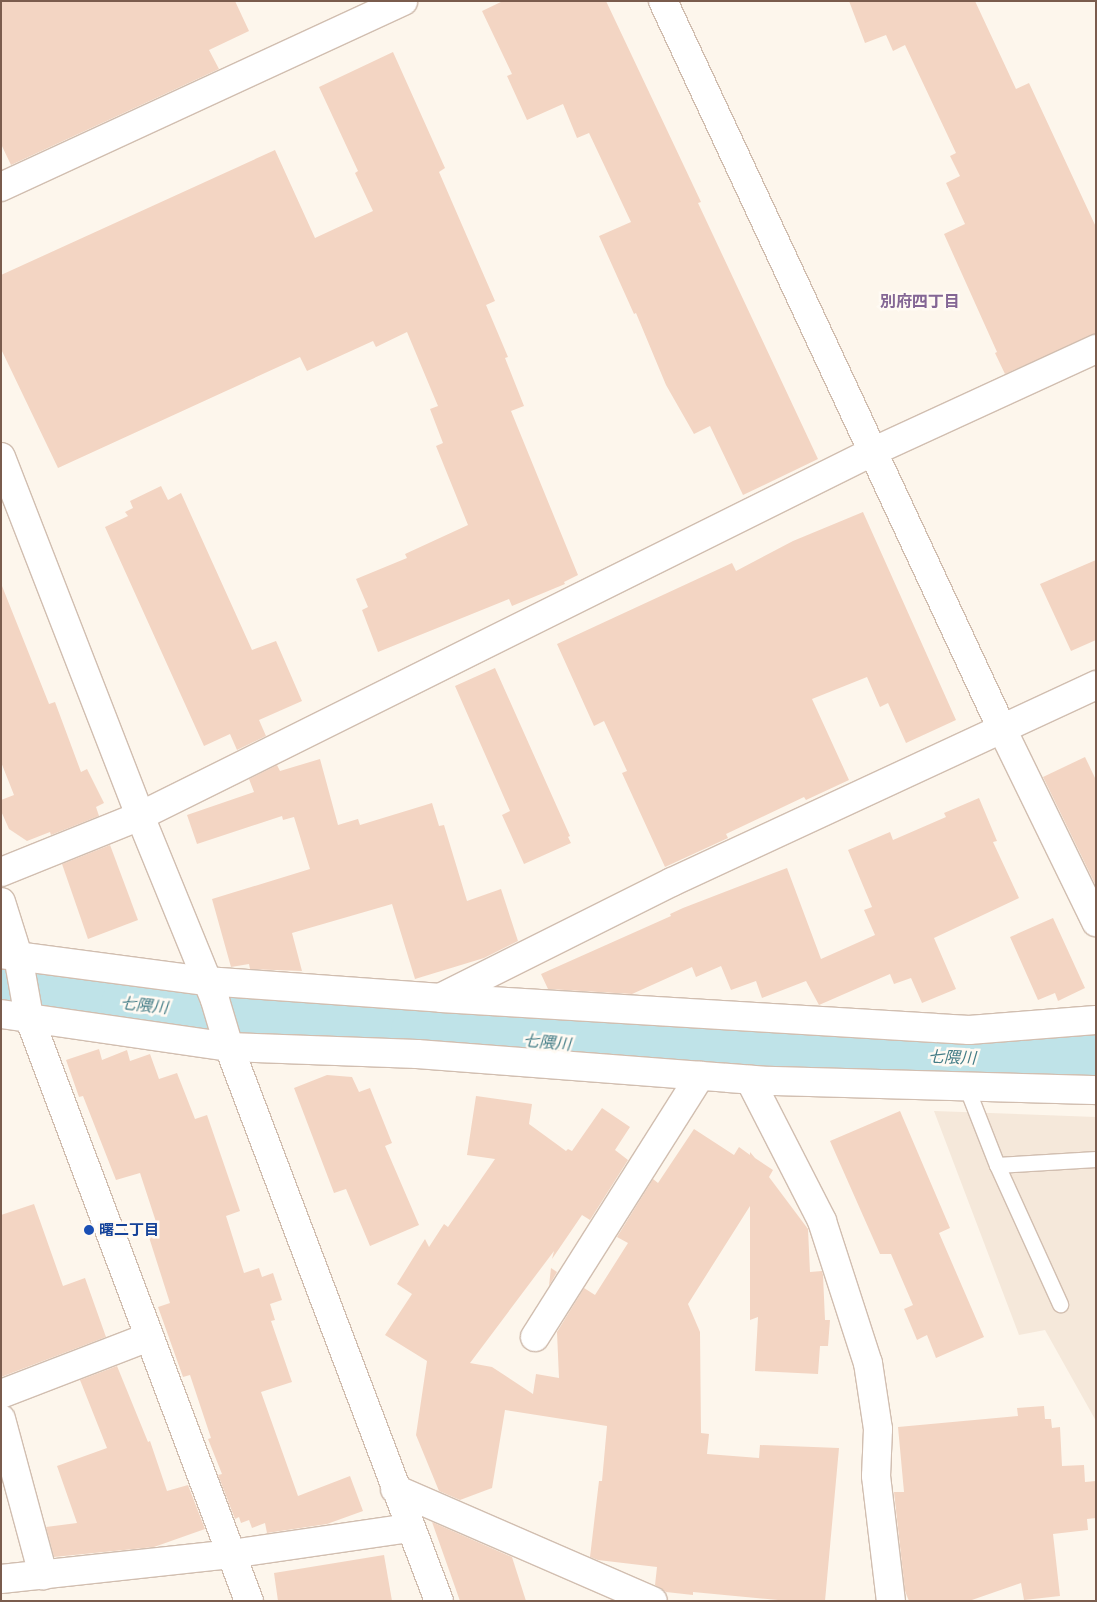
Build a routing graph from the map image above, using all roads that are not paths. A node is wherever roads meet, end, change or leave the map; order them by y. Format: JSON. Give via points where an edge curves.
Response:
{"nodes":[{"id":1,"x":403,"y":1,"type":"edge"},
{"id":2,"x":663,"y":1,"type":"edge"},
{"id":3,"x":1,"y":187,"type":"edge"},
{"id":4,"x":1096,"y":349,"type":"edge"},
{"id":5,"x":872,"y":452,"type":"junction"},
{"id":6,"x":1,"y":457,"type":"edge"},
{"id":7,"x":1096,"y":685,"type":"edge"},
{"id":8,"x":1002,"y":729,"type":"junction"},
{"id":9,"x":140,"y":816,"type":"junction"},
{"id":10,"x":1,"y":872,"type":"edge"},
{"id":11,"x":1,"y":902,"type":"edge"},
{"id":12,"x":1096,"y":922,"type":"edge"},
{"id":13,"x":13,"y":958,"type":"edge"},
{"id":14,"x":211,"y":991,"type":"junction"},
{"id":15,"x":441,"y":998,"type":"junction"},
{"id":16,"x":28,"y":1010,"type":"junction"},
{"id":17,"x":1,"y":1014,"type":"edge"},
{"id":18,"x":1096,"y":1020,"type":"edge"},
{"id":19,"x":227,"y":1038,"type":"junction"},
{"id":20,"x":700,"y":1076,"type":"junction"},
{"id":21,"x":761,"y":1080,"type":"junction"},
{"id":22,"x":966,"y":1086,"type":"junction"},
{"id":23,"x":1096,"y":1090,"type":"edge"},
{"id":24,"x":1096,"y":1159,"type":"edge"},
{"id":25,"x":997,"y":1165,"type":"junction"},
{"id":26,"x":1060,"y":1304,"type":"dead end"},
{"id":27,"x":150,"y":1337,"type":"junction"},
{"id":28,"x":535,"y":1337,"type":"dead end"},
{"id":29,"x":1,"y":1394,"type":"edge"},
{"id":30,"x":1,"y":1419,"type":"edge"},
{"id":31,"x":395,"y":1489,"type":"junction"},
{"id":32,"x":410,"y":1528,"type":"junction"},
{"id":33,"x":231,"y":1554,"type":"junction"},
{"id":34,"x":43,"y":1575,"type":"junction"},
{"id":35,"x":1,"y":1579,"type":"edge"},
{"id":36,"x":250,"y":1601,"type":"edge"},
{"id":37,"x":439,"y":1601,"type":"edge"},
{"id":38,"x":653,"y":1601,"type":"edge"},
{"id":39,"x":891,"y":1601,"type":"edge"}],
"edges":[{"from":1,"to":3,"type":"street"},
{"from":2,"to":5,"type":"street"},
{"from":4,"to":5,"type":"street"},
{"from":5,"to":8,"type":"street"},
{"from":5,"to":9,"type":"street"},
{"from":6,"to":9,"type":"street"},
{"from":7,"to":8,"type":"street"},
{"from":8,"to":12,"type":"street"},
{"from":8,"to":15,"type":"street","via":[[672,882]]},
{"from":9,"to":10,"type":"street"},
{"from":9,"to":14,"type":"street"},
{"from":11,"to":13,"type":"street"},
{"from":13,"to":14,"type":"street"},
{"from":13,"to":16,"type":"street"},
{"from":14,"to":15,"type":"street"},
{"from":14,"to":19,"type":"street"},
{"from":15,"to":18,"type":"street","via":[[969,1030]]},
{"from":16,"to":17,"type":"street"},
{"from":16,"to":19,"type":"street"},
{"from":16,"to":27,"type":"street"},
{"from":19,"to":20,"type":"street"},
{"from":19,"to":31,"type":"street"},
{"from":20,"to":21,"type":"street"},
{"from":20,"to":28,"type":"street"},
{"from":21,"to":22,"type":"street"},
{"from":21,"to":39,"type":"street","via":[[822,1221],[868,1363],[878,1429],[876,1476]]},
{"from":22,"to":23,"type":"street"},
{"from":22,"to":25,"type":"lane"},
{"from":24,"to":25,"type":"lane"},
{"from":25,"to":26,"type":"lane"},
{"from":27,"to":29,"type":"street"},
{"from":27,"to":33,"type":"street"},
{"from":30,"to":34,"type":"street"},
{"from":31,"to":32,"type":"street"},
{"from":31,"to":38,"type":"street"},
{"from":32,"to":33,"type":"street"},
{"from":32,"to":37,"type":"street"},
{"from":33,"to":34,"type":"street"},
{"from":33,"to":36,"type":"street"},
{"from":34,"to":35,"type":"street"}]}
